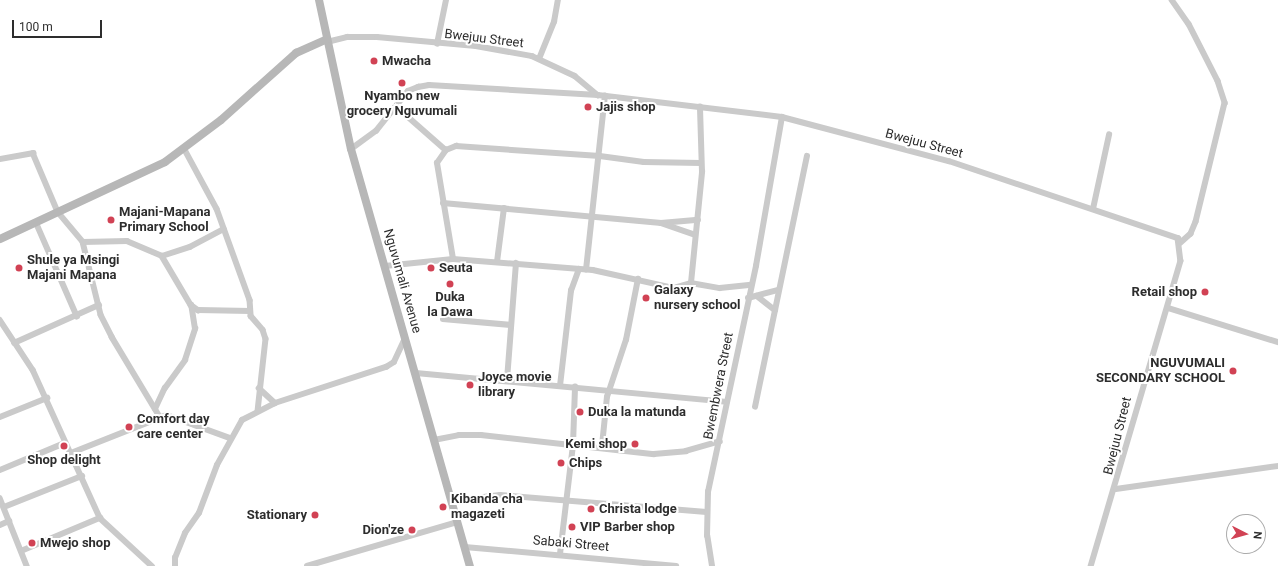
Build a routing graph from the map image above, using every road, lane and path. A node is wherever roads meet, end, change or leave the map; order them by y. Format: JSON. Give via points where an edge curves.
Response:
{"nodes":[{"id":1,"x":318,"y":0,"type":"edge"},
{"id":2,"x":446,"y":0,"type":"edge"},
{"id":3,"x":558,"y":0,"type":"edge"},
{"id":4,"x":1172,"y":0,"type":"edge"},
{"id":5,"x":327,"y":41,"type":"junction"},
{"id":6,"x":437,"y":44,"type":"junction"},
{"id":7,"x":539,"y":59,"type":"junction"},
{"id":8,"x":598,"y":95,"type":"junction"},
{"id":9,"x":606,"y":96,"type":"junction"},
{"id":10,"x":397,"y":107,"type":"junction"},
{"id":11,"x":700,"y":107,"type":"junction"},
{"id":12,"x":782,"y":117,"type":"junction"},
{"id":13,"x":1109,"y":136,"type":"dead end"},
{"id":14,"x":184,"y":148,"type":"junction"},
{"id":15,"x":351,"y":149,"type":"junction"},
{"id":16,"x":446,"y":150,"type":"junction"},
{"id":17,"x":600,"y":156,"type":"junction"},
{"id":18,"x":807,"y":156,"type":"dead end"},
{"id":19,"x":0,"y":159,"type":"edge"},
{"id":20,"x":701,"y":163,"type":"junction"},
{"id":21,"x":443,"y":203,"type":"junction"},
{"id":22,"x":504,"y":208,"type":"junction"},
{"id":23,"x":1093,"y":209,"type":"junction"},
{"id":24,"x":58,"y":212,"type":"junction"},
{"id":25,"x":592,"y":215,"type":"junction"},
{"id":26,"x":698,"y":220,"type":"junction"},
{"id":27,"x":36,"y":222,"type":"junction"},
{"id":28,"x":661,"y":223,"type":"junction"},
{"id":29,"x":224,"y":229,"type":"junction"},
{"id":30,"x":696,"y":235,"type":"junction"},
{"id":31,"x":0,"y":238,"type":"edge"},
{"id":32,"x":83,"y":242,"type":"junction"},
{"id":33,"x":1181,"y":243,"type":"junction"},
{"id":34,"x":162,"y":256,"type":"junction"},
{"id":35,"x":453,"y":259,"type":"junction"},
{"id":36,"x":497,"y":262,"type":"junction"},
{"id":37,"x":516,"y":263,"type":"junction"},
{"id":38,"x":385,"y":266,"type":"junction"},
{"id":39,"x":582,"y":269,"type":"junction"},
{"id":40,"x":638,"y":279,"type":"junction"},
{"id":41,"x":691,"y":283,"type":"junction"},
{"id":42,"x":751,"y":285,"type":"junction"},
{"id":43,"x":778,"y":290,"type":"junction"},
{"id":44,"x":757,"y":296,"type":"junction"},
{"id":45,"x":748,"y":298,"type":"junction"},
{"id":46,"x":99,"y":305,"type":"junction"},
{"id":47,"x":190,"y":305,"type":"junction"},
{"id":48,"x":1168,"y":308,"type":"junction"},
{"id":49,"x":775,"y":310,"type":"junction"},
{"id":50,"x":250,"y":311,"type":"junction"},
{"id":51,"x":77,"y":316,"type":"junction"},
{"id":52,"x":443,"y":319,"type":"dead end"},
{"id":53,"x":0,"y":320,"type":"edge"},
{"id":54,"x":511,"y":325,"type":"junction"},
{"id":55,"x":405,"y":336,"type":"junction"},
{"id":56,"x":1278,"y":342,"type":"edge"},
{"id":57,"x":14,"y":343,"type":"junction"},
{"id":58,"x":416,"y":373,"type":"junction"},
{"id":59,"x":507,"y":380,"type":"junction"},
{"id":60,"x":560,"y":386,"type":"junction"},
{"id":61,"x":575,"y":387,"type":"junction"},
{"id":62,"x":259,"y":388,"type":"junction"},
{"id":63,"x":611,"y":389,"type":"junction"},
{"id":64,"x":47,"y":398,"type":"junction"},
{"id":65,"x":727,"y":402,"type":"junction"},
{"id":66,"x":275,"y":403,"type":"junction"},
{"id":67,"x":755,"y":407,"type":"dead end"},
{"id":68,"x":155,"y":408,"type":"junction"},
{"id":69,"x":258,"y":410,"type":"junction"},
{"id":70,"x":160,"y":416,"type":"junction"},
{"id":71,"x":0,"y":417,"type":"edge"},
{"id":72,"x":230,"y":438,"type":"junction"},
{"id":73,"x":434,"y":440,"type":"junction"},
{"id":74,"x":720,"y":441,"type":"junction"},
{"id":75,"x":65,"y":443,"type":"junction"},
{"id":76,"x":572,"y":445,"type":"junction"},
{"id":77,"x":602,"y":446,"type":"junction"},
{"id":78,"x":71,"y":453,"type":"junction"},
{"id":79,"x":1278,"y":466,"type":"edge"},
{"id":80,"x":0,"y":470,"type":"edge"},
{"id":81,"x":82,"y":476,"type":"junction"},
{"id":82,"x":1116,"y":490,"type":"junction"},
{"id":83,"x":0,"y":498,"type":"edge"},
{"id":84,"x":564,"y":499,"type":"junction"},
{"id":85,"x":452,"y":501,"type":"junction"},
{"id":86,"x":4,"y":507,"type":"junction"},
{"id":87,"x":706,"y":512,"type":"junction"},
{"id":88,"x":100,"y":518,"type":"junction"},
{"id":89,"x":9,"y":521,"type":"junction"},
{"id":90,"x":457,"y":522,"type":"junction"},
{"id":91,"x":0,"y":525,"type":"edge"},
{"id":92,"x":465,"y":547,"type":"junction"},
{"id":93,"x":21,"y":551,"type":"junction"},
{"id":94,"x":560,"y":554,"type":"junction"},
{"id":95,"x":27,"y":566,"type":"edge"},
{"id":96,"x":152,"y":566,"type":"edge"},
{"id":97,"x":175,"y":566,"type":"edge"},
{"id":98,"x":307,"y":566,"type":"edge"},
{"id":99,"x":470,"y":566,"type":"edge"},
{"id":100,"x":676,"y":566,"type":"edge"},
{"id":101,"x":712,"y":566,"type":"edge"},
{"id":102,"x":1091,"y":566,"type":"edge"}],
"edges":[{"from":1,"to":5,"type":"street","name":"Nguvumali Avenue"},
{"from":2,"to":6,"type":"street"},
{"from":3,"to":7,"type":"street","via":[[554,22]]},
{"from":4,"to":33,"type":"street","via":[[1189,24],[1218,81],[1225,103],[1196,222],[1191,234]]},
{"from":5,"to":6,"type":"street","name":"Bwejuu Street","via":[[347,37],[377,37]]},
{"from":5,"to":14,"type":"street","via":[[296,53],[221,120]]},
{"from":5,"to":15,"type":"street","name":"Nguvumali Avenue"},
{"from":6,"to":7,"type":"street","name":"Bwejuu Street","via":[[476,46]]},
{"from":7,"to":8,"type":"street","name":"Bwejuu Street","via":[[575,76]]},
{"from":8,"to":9,"type":"street","name":"Bwejuu Street"},
{"from":8,"to":10,"type":"street","via":[[429,85],[408,90]]},
{"from":9,"to":11,"type":"street","name":"Bwejuu Street"},
{"from":9,"to":17,"type":"street"},
{"from":10,"to":15,"type":"street","via":[[376,131]]},
{"from":10,"to":16,"type":"street"},
{"from":11,"to":12,"type":"street","name":"Bwejuu Street"},
{"from":11,"to":20,"type":"street"},
{"from":12,"to":23,"type":"street","name":"Bwejuu Street","via":[[949,162]]},
{"from":12,"to":42,"type":"street","name":"Bwembwera Street"},
{"from":13,"to":23,"type":"street"},
{"from":14,"to":24,"type":"street","via":[[165,162]]},
{"from":14,"to":29,"type":"street"},
{"from":15,"to":38,"type":"street","name":"Nguvumali Avenue"},
{"from":16,"to":17,"type":"street","via":[[456,146]]},
{"from":16,"to":21,"type":"street","via":[[437,163]]},
{"from":17,"to":20,"type":"street","via":[[644,162]]},
{"from":17,"to":25,"type":"street"},
{"from":18,"to":43,"type":"street"},
{"from":19,"to":24,"type":"street","via":[[33,153]]},
{"from":20,"to":26,"type":"street"},
{"from":21,"to":22,"type":"street"},
{"from":21,"to":35,"type":"street"},
{"from":22,"to":25,"type":"street"},
{"from":22,"to":36,"type":"street"},
{"from":23,"to":33,"type":"street","name":"Bwejuu Street","via":[[1173,235]]},
{"from":24,"to":27,"type":"street"},
{"from":24,"to":32,"type":"street"},
{"from":25,"to":28,"type":"street"},
{"from":25,"to":39,"type":"street"},
{"from":26,"to":28,"type":"street"},
{"from":26,"to":30,"type":"street"},
{"from":27,"to":31,"type":"street"},
{"from":27,"to":51,"type":"street"},
{"from":28,"to":30,"type":"street"},
{"from":29,"to":34,"type":"street","via":[[190,247]]},
{"from":29,"to":50,"type":"street","via":[[250,300]]},
{"from":30,"to":41,"type":"street"},
{"from":32,"to":34,"type":"street","via":[[127,241]]},
{"from":32,"to":46,"type":"street"},
{"from":33,"to":48,"type":"street","name":"Bwejuu Street","via":[[1181,261]]},
{"from":34,"to":47,"type":"street"},
{"from":35,"to":36,"type":"street"},
{"from":35,"to":38,"type":"street"},
{"from":36,"to":37,"type":"street"},
{"from":37,"to":39,"type":"street"},
{"from":37,"to":54,"type":"street"},
{"from":38,"to":55,"type":"street","name":"Nguvumali Avenue"},
{"from":39,"to":40,"type":"street"},
{"from":39,"to":60,"type":"street","via":[[571,291]]},
{"from":40,"to":41,"type":"street","via":[[674,288]]},
{"from":40,"to":63,"type":"street","via":[[631,321]]},
{"from":41,"to":42,"type":"street","via":[[720,288]]},
{"from":42,"to":45,"type":"street","name":"Bwembwera Street"},
{"from":43,"to":44,"type":"street"},
{"from":43,"to":49,"type":"street"},
{"from":44,"to":45,"type":"street"},
{"from":44,"to":49,"type":"street"},
{"from":45,"to":65,"type":"street","name":"Bwembwera Street"},
{"from":46,"to":51,"type":"street"},
{"from":46,"to":68,"type":"street","via":[[112,337]]},
{"from":47,"to":50,"type":"street","via":[[203,312]]},
{"from":47,"to":68,"type":"street","via":[[195,328],[185,360],[165,388]]},
{"from":48,"to":56,"type":"street"},
{"from":48,"to":82,"type":"street","name":"Bwejuu Street","via":[[1137,402]]},
{"from":49,"to":67,"type":"street"},
{"from":50,"to":62,"type":"street","via":[[266,339]]},
{"from":51,"to":57,"type":"street"},
{"from":52,"to":54,"type":"street"},
{"from":53,"to":57,"type":"street"},
{"from":54,"to":59,"type":"street"},
{"from":55,"to":58,"type":"street","name":"Nguvumali Avenue"},
{"from":55,"to":66,"type":"street","via":[[398,356],[386,367]]},
{"from":57,"to":64,"type":"street","via":[[33,370]]},
{"from":58,"to":59,"type":"street"},
{"from":58,"to":73,"type":"street","name":"Nguvumali Avenue"},
{"from":59,"to":60,"type":"street"},
{"from":60,"to":61,"type":"street"},
{"from":61,"to":63,"type":"street"},
{"from":61,"to":76,"type":"street"},
{"from":62,"to":66,"type":"street"},
{"from":62,"to":69,"type":"street"},
{"from":63,"to":65,"type":"street"},
{"from":63,"to":77,"type":"street","via":[[607,397]]},
{"from":64,"to":71,"type":"street"},
{"from":64,"to":75,"type":"street"},
{"from":65,"to":74,"type":"street","name":"Bwembwera Street"},
{"from":66,"to":69,"type":"street"},
{"from":68,"to":70,"type":"street"},
{"from":69,"to":72,"type":"street","via":[[242,420]]},
{"from":70,"to":72,"type":"street","via":[[174,416]]},
{"from":70,"to":78,"type":"street"},
{"from":72,"to":97,"type":"street","via":[[199,513],[185,533],[175,558]]},
{"from":73,"to":76,"type":"street","via":[[459,435],[481,435]]},
{"from":73,"to":85,"type":"street","name":"Nguvumali Avenue"},
{"from":74,"to":77,"type":"street","via":[[686,451],[654,454]]},
{"from":74,"to":87,"type":"street","name":"Bwembwera Street"},
{"from":75,"to":78,"type":"street"},
{"from":75,"to":80,"type":"street"},
{"from":76,"to":77,"type":"street"},
{"from":76,"to":84,"type":"street"},
{"from":78,"to":81,"type":"street"},
{"from":79,"to":82,"type":"street"},
{"from":81,"to":86,"type":"street"},
{"from":81,"to":88,"type":"street"},
{"from":82,"to":102,"type":"street","name":"Bwejuu Street"},
{"from":83,"to":86,"type":"street"},
{"from":84,"to":85,"type":"street","via":[[500,495]]},
{"from":84,"to":87,"type":"street"},
{"from":84,"to":94,"type":"street"},
{"from":85,"to":90,"type":"street","name":"Nguvumali Avenue"},
{"from":86,"to":89,"type":"street"},
{"from":87,"to":101,"type":"street","name":"Bwembwera Street"},
{"from":88,"to":93,"type":"street"},
{"from":88,"to":96,"type":"street"},
{"from":89,"to":91,"type":"street"},
{"from":89,"to":93,"type":"street"},
{"from":90,"to":92,"type":"street","name":"Nguvumali Avenue"},
{"from":90,"to":98,"type":"street"},
{"from":92,"to":94,"type":"street","name":"Sabaki Street"},
{"from":92,"to":99,"type":"street","name":"Nguvumali Avenue"},
{"from":93,"to":95,"type":"street"},
{"from":94,"to":100,"type":"street","name":"Sabaki Street"}]}
